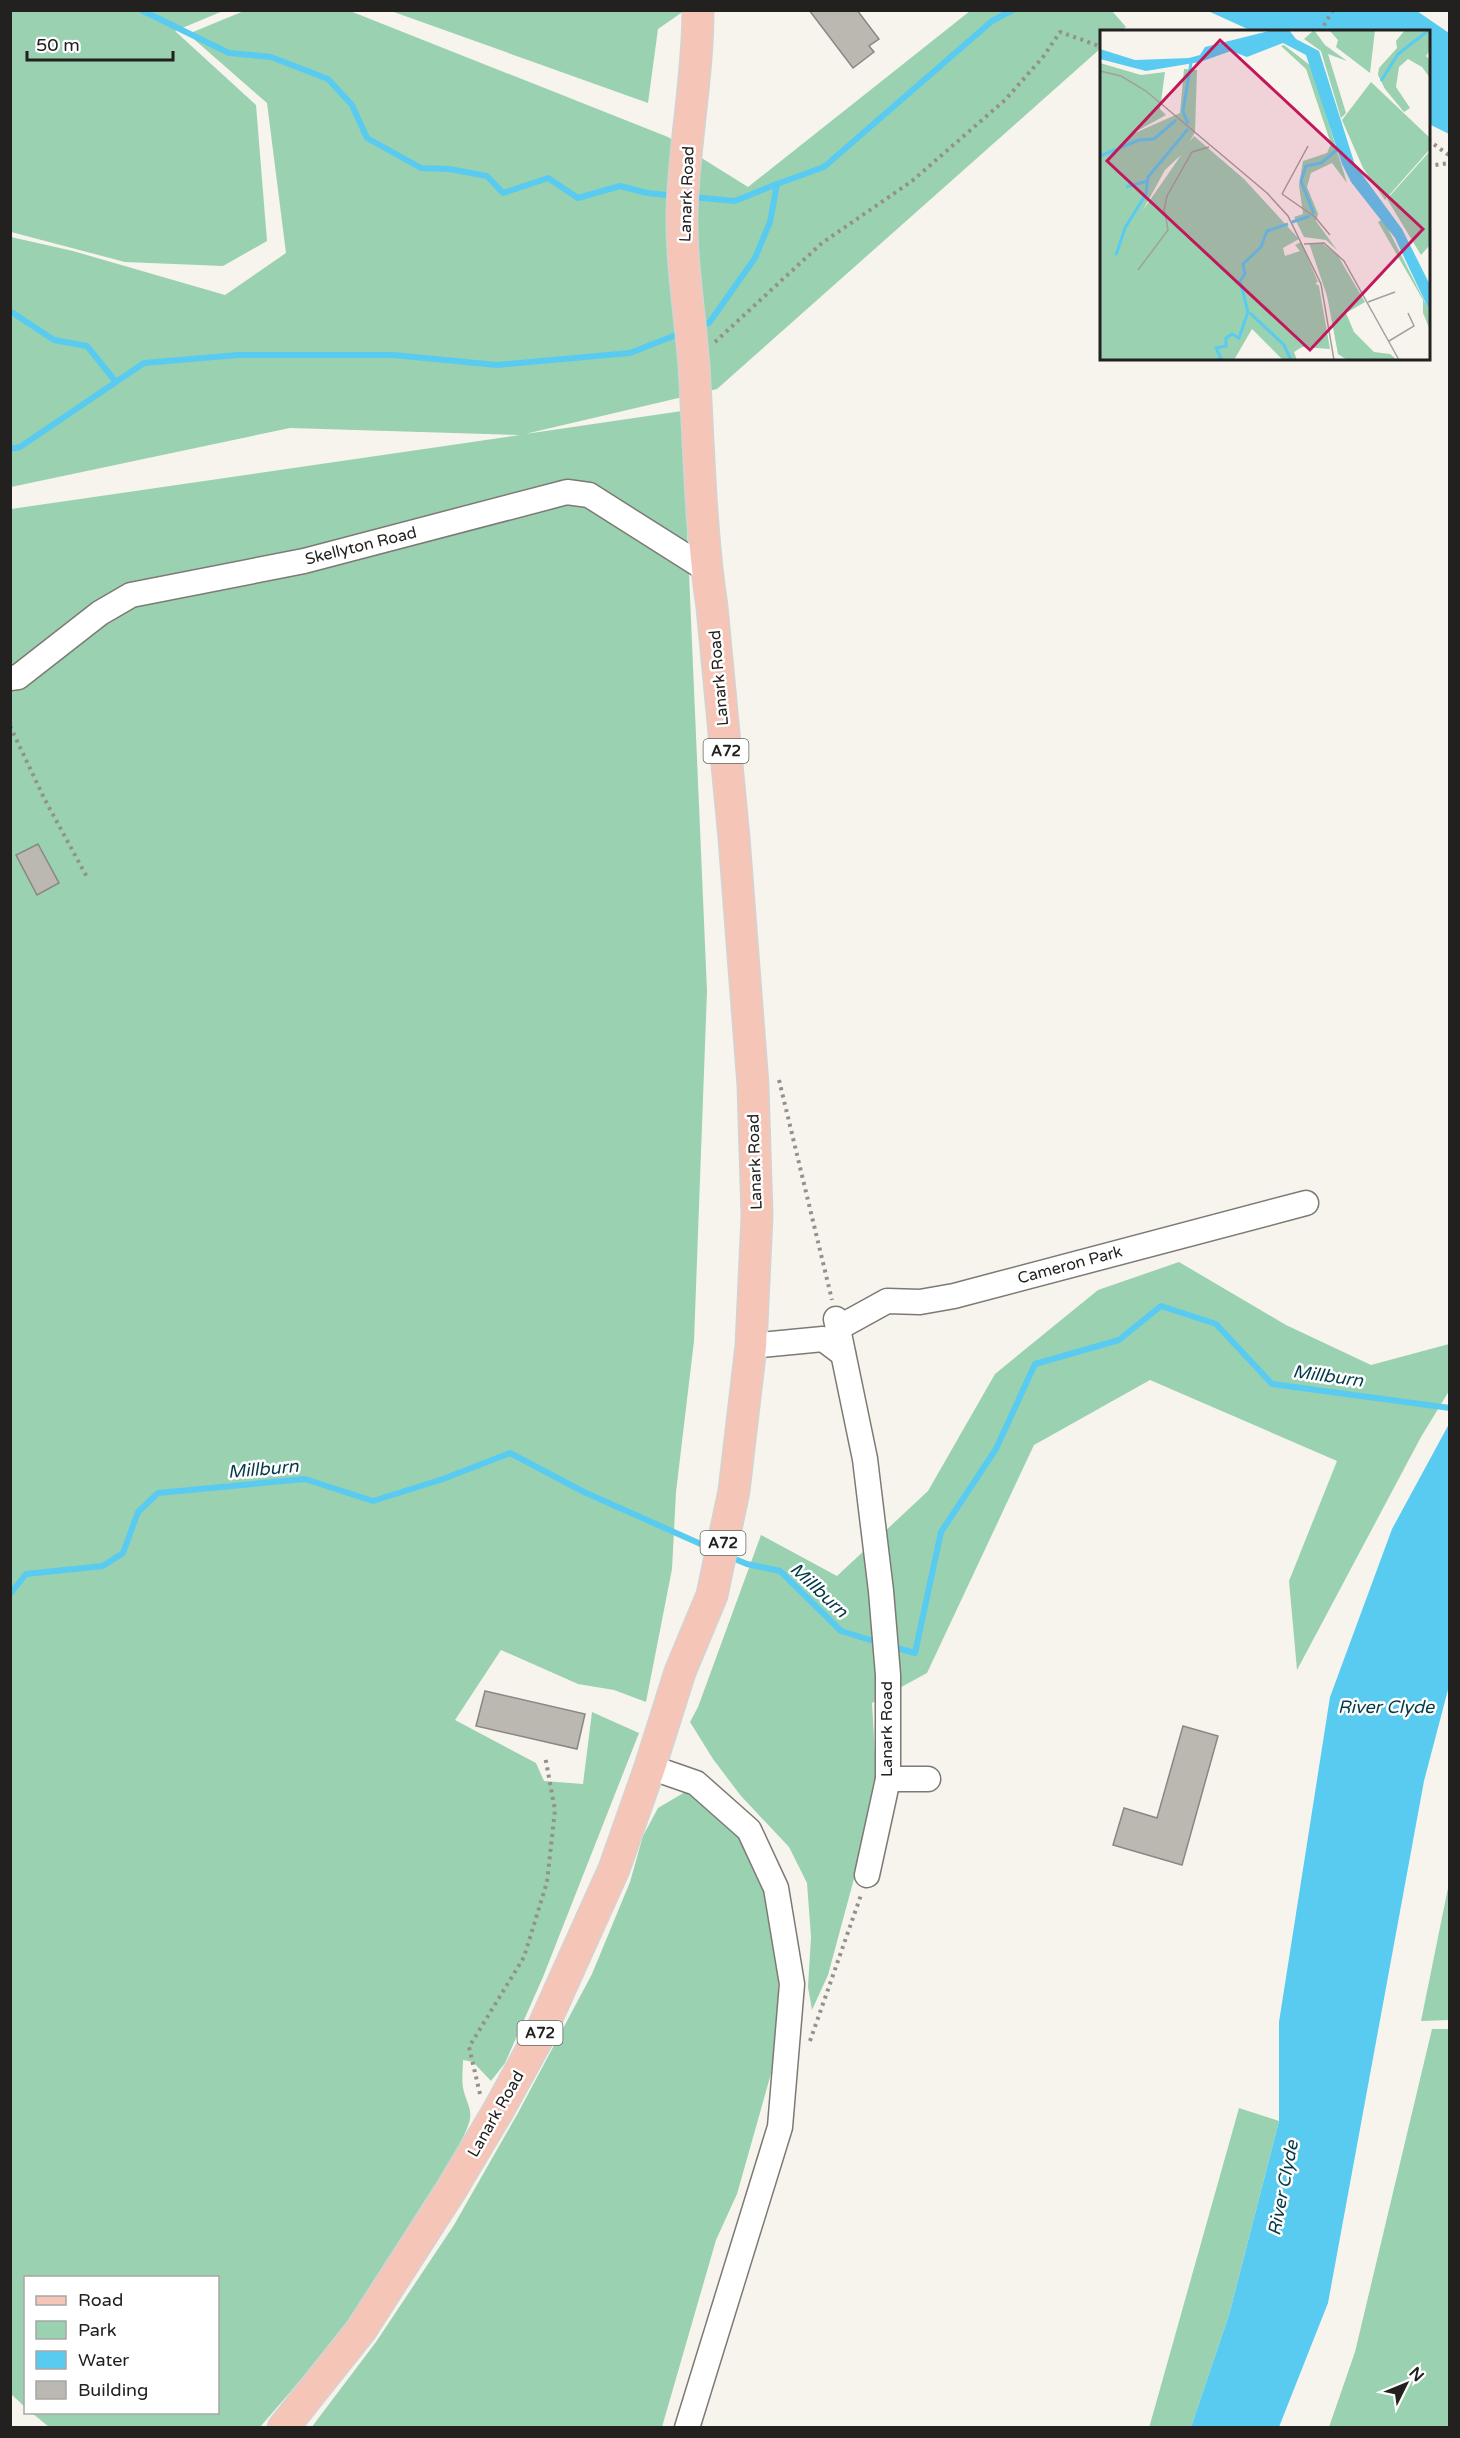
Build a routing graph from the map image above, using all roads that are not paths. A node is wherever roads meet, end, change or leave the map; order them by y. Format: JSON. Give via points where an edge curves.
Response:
{"nodes":[{"id":1,"x":698,"y":10,"type":"edge"},
{"id":2,"x":706,"y":569,"type":"junction"},
{"id":3,"x":13,"y":683,"type":"edge"},
{"id":4,"x":1306,"y":1203,"type":"dead end"},
{"id":5,"x":837,"y":1323,"type":"joint"},
{"id":6,"x":752,"y":1346,"type":"junction"},
{"id":7,"x":843,"y":1354,"type":"junction"},
{"id":8,"x":650,"y":1767,"type":"junction"},
{"id":9,"x":888,"y":1779,"type":"junction"},
{"id":10,"x":928,"y":1779,"type":"dead end"},
{"id":11,"x":867,"y":1875,"type":"road end"},
{"id":12,"x":283,"y":2427,"type":"edge"},
{"id":13,"x":687,"y":2427,"type":"edge"}],
"edges":[{"from":1,"to":2,"type":"main road","name":"Lanark Road","number":"A72","via":[[698,54],[682,211]]},
{"from":2,"to":3,"type":"street","name":"Skellyton Road","via":[[590,495],[567,492],[304,561],[131,595],[100,613]]},
{"from":2,"to":6,"type":"main road","name":"Lanark Road","number":"A72","via":[[734,838],[753,1085],[757,1216]]},
{"from":4,"to":5,"type":"street","name":"Cameron Park","via":[[954,1296],[920,1302],[887,1301]]},
{"from":5,"to":7,"type":"street","name":"Lanark Road"},
{"from":6,"to":7,"type":"street","via":[[823,1339]]},
{"from":6,"to":8,"type":"main road","name":"Lanark Road","number":"A72","via":[[734,1491],[712,1595],[680,1672]]},
{"from":7,"to":9,"type":"street","name":"Lanark Road","via":[[865,1459],[881,1591],[888,1675]]},
{"from":8,"to":12,"type":"main road","name":"Lanark Road","number":"A72","via":[[614,1869],[582,1943],[538,2038],[498,2111],[361,2330]]},
{"from":8,"to":13,"type":"street","via":[[696,1783],[749,1830],[776,1888],[792,1984],[780,2127]]},
{"from":9,"to":10,"type":"street"},
{"from":9,"to":11,"type":"street","name":"Lanark Road"}]}
